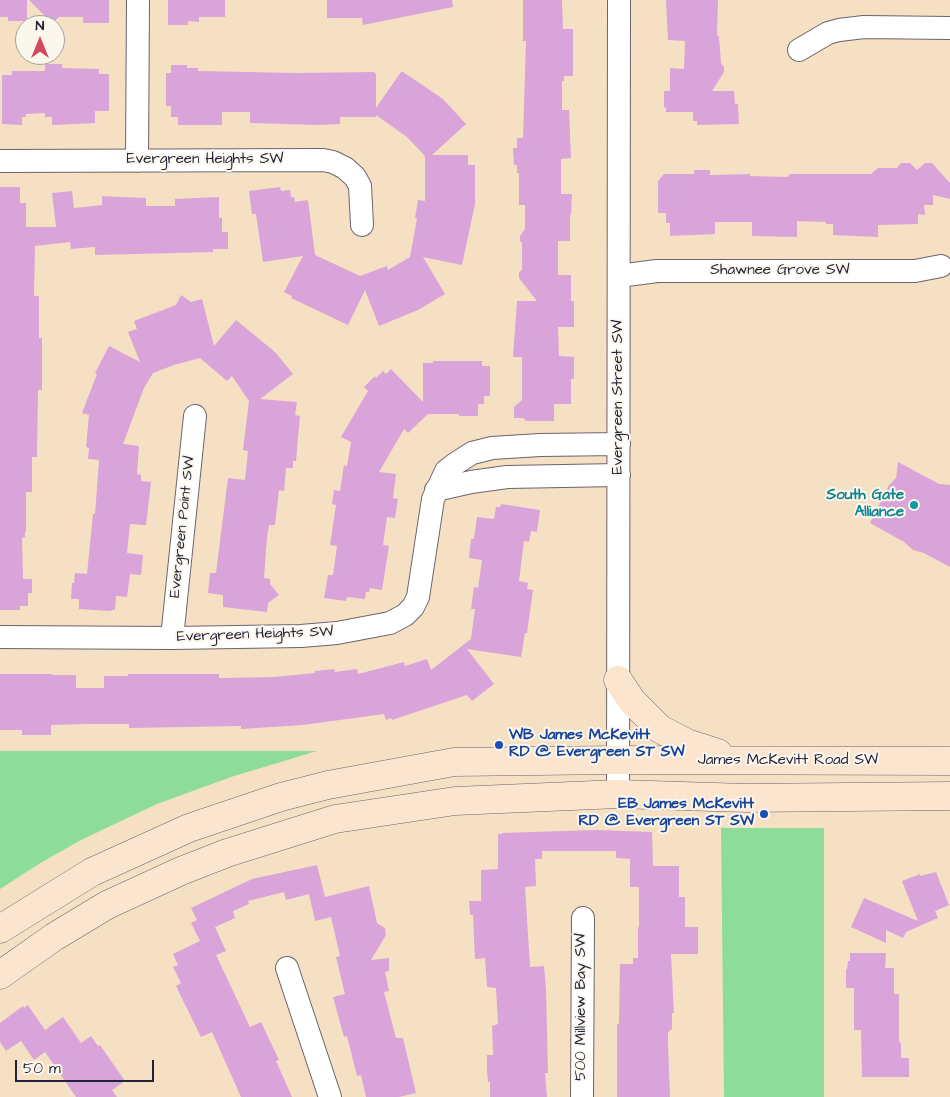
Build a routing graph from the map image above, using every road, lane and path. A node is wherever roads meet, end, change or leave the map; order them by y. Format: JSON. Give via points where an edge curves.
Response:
{"nodes":[{"id":1,"x":138,"y":0,"type":"edge"},
{"id":2,"x":619,"y":0,"type":"edge"},
{"id":3,"x":950,"y":28,"type":"edge"},
{"id":4,"x":799,"y":50,"type":"dead end"},
{"id":5,"x":0,"y":160,"type":"edge"},
{"id":6,"x":136,"y":161,"type":"junction"},
{"id":7,"x":362,"y":225,"type":"dead end"},
{"id":8,"x":941,"y":266,"type":"dead end"},
{"id":9,"x":619,"y":276,"type":"junction"},
{"id":10,"x":195,"y":416,"type":"dead end"},
{"id":11,"x":619,"y":444,"type":"junction"},
{"id":12,"x":619,"y":475,"type":"junction"},
{"id":13,"x":436,"y":490,"type":"junction"},
{"id":14,"x":0,"y":638,"type":"edge"},
{"id":15,"x":172,"y":638,"type":"junction"},
{"id":16,"x":618,"y":680,"type":"junction"},
{"id":17,"x":618,"y":760,"type":"junction"},
{"id":18,"x":743,"y":760,"type":"junction"},
{"id":19,"x":950,"y":761,"type":"edge"},
{"id":20,"x":618,"y":794,"type":"junction"},
{"id":21,"x":950,"y":796,"type":"edge"},
{"id":22,"x":583,"y":918,"type":"dead end"},
{"id":23,"x":0,"y":929,"type":"edge"},
{"id":24,"x":287,"y":968,"type":"dead end"},
{"id":25,"x":0,"y":975,"type":"edge"},
{"id":26,"x":330,"y":1097,"type":"edge"},
{"id":27,"x":582,"y":1097,"type":"edge"}],
"edges":[{"from":1,"to":6,"type":"street"},
{"from":2,"to":9,"type":"street","name":"Evergreen Street SW"},
{"from":3,"to":4,"type":"street","via":[[839,30]]},
{"from":5,"to":6,"type":"street","name":"Evergreen Heights SW"},
{"from":6,"to":7,"type":"street","name":"Evergreen Heights SW","via":[[333,162],[350,172],[360,186]]},
{"from":8,"to":9,"type":"street","name":"Shawnee Grove SW","via":[[915,270],[657,272]]},
{"from":9,"to":11,"type":"street","name":"Evergreen Street SW"},
{"from":10,"to":15,"type":"street","name":"Evergreen Point SW"},
{"from":11,"to":12,"type":"street","name":"Evergreen Street SW"},
{"from":11,"to":13,"type":"street","name":"Evergreen Heights SW","via":[[482,449],[465,456],[446,471]]},
{"from":12,"to":13,"type":"street","via":[[507,476]]},
{"from":12,"to":16,"type":"street","name":"Evergreen Street SW"},
{"from":13,"to":15,"type":"street","name":"Evergreen Heights SW","via":[[418,598],[405,615],[390,623],[319,635]]},
{"from":14,"to":15,"type":"street","name":"Evergreen Heights SW"},
{"from":16,"to":17,"type":"street","name":"Evergreen Street SW"},
{"from":16,"to":18,"type":"main road","via":[[632,701],[660,729],[687,743]]},
{"from":17,"to":18,"type":"main road","name":"James McKevitt Road SW"},
{"from":17,"to":20,"type":"street","name":"Evergreen Street SW"},
{"from":17,"to":23,"type":"main road","name":"James McKevitt Road SW","via":[[454,762],[281,797],[188,828],[132,853],[92,872]]},
{"from":18,"to":19,"type":"main road","name":"James McKevitt Road SW"},
{"from":20,"to":21,"type":"main road","via":[[746,798]]},
{"from":20,"to":25,"type":"main road","via":[[455,801],[335,819],[227,853],[116,901],[54,937]]},
{"from":22,"to":27,"type":"street","name":"500 Millview Bay SW"},
{"from":24,"to":26,"type":"street"}]}
